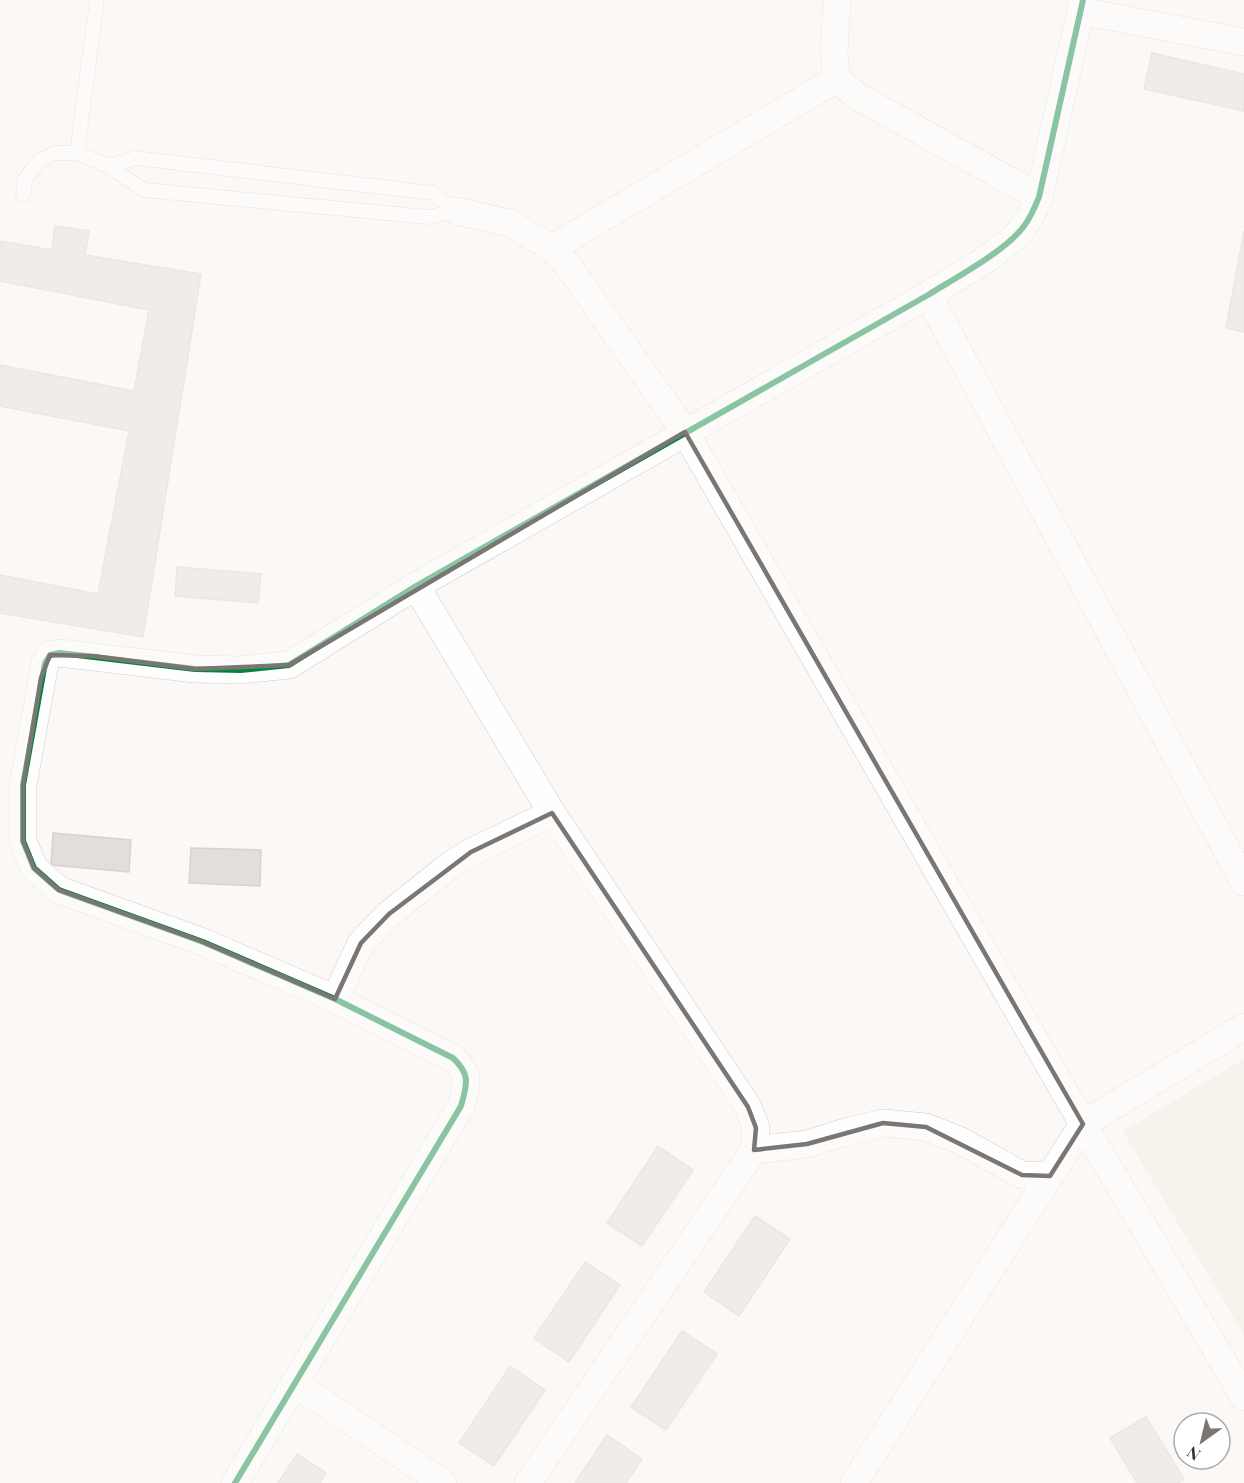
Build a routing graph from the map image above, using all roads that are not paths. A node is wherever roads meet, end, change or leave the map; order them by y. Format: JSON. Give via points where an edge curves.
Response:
{"nodes":[{"id":1,"x":97,"y":0,"type":"edge"},
{"id":2,"x":837,"y":0,"type":"edge"},
{"id":3,"x":1082,"y":6,"type":"edge"},
{"id":4,"x":1244,"y":42,"type":"edge"},
{"id":5,"x":837,"y":79,"type":"junction"},
{"id":6,"x":77,"y":153,"type":"junction"},
{"id":7,"x":108,"y":166,"type":"junction"},
{"id":8,"x":22,"y":195,"type":"dead end"},
{"id":9,"x":1039,"y":196,"type":"junction"},
{"id":10,"x":457,"y":211,"type":"junction"},
{"id":11,"x":552,"y":248,"type":"junction"},
{"id":12,"x":928,"y":295,"type":"junction"},
{"id":13,"x":685,"y":432,"type":"junction"},
{"id":14,"x":416,"y":586,"type":"junction"},
{"id":15,"x":552,"y":813,"type":"junction"},
{"id":16,"x":1244,"y":882,"type":"edge"},
{"id":17,"x":335,"y":999,"type":"junction"},
{"id":18,"x":1244,"y":1027,"type":"edge"},
{"id":19,"x":1083,"y":1124,"type":"junction"},
{"id":20,"x":754,"y":1150,"type":"junction"},
{"id":21,"x":1050,"y":1176,"type":"junction"},
{"id":22,"x":294,"y":1383,"type":"junction"},
{"id":23,"x":1244,"y":1397,"type":"edge"},
{"id":24,"x":235,"y":1483,"type":"edge"},
{"id":25,"x":443,"y":1483,"type":"edge"},
{"id":26,"x":528,"y":1483,"type":"edge"},
{"id":27,"x":854,"y":1483,"type":"edge"}],
"edges":[{"from":1,"to":6,"type":"lane"},
{"from":2,"to":5,"type":"street"},
{"from":3,"to":4,"type":"street"},
{"from":3,"to":9,"type":"street"},
{"from":5,"to":9,"type":"street","via":[[857,96]]},
{"from":5,"to":11,"type":"street"},
{"from":6,"to":7,"type":"lane"},
{"from":6,"to":8,"type":"lane","via":[[55,153],[40,160],[25,179]]},
{"from":7,"to":10,"type":"lane","via":[[136,158],[432,193]]},
{"from":7,"to":10,"type":"lane","via":[[144,190],[428,217]]},
{"from":9,"to":12,"type":"street","via":[[1025,225],[1006,244]]},
{"from":10,"to":11,"type":"street","via":[[509,223]]},
{"from":11,"to":13,"type":"street"},
{"from":12,"to":13,"type":"street"},
{"from":12,"to":16,"type":"street"},
{"from":13,"to":14,"type":"street"},
{"from":13,"to":19,"type":"street"},
{"from":14,"to":15,"type":"street"},
{"from":14,"to":17,"type":"street","via":[[289,664],[241,670],[195,669],[60,653],[50,655],[41,678],[23,785],[22,841],[34,868],[59,890],[203,942]]},
{"from":15,"to":17,"type":"street","via":[[471,852],[389,914],[361,943]]},
{"from":15,"to":20,"type":"street","via":[[748,1107],[756,1128]]},
{"from":17,"to":22,"type":"street","via":[[453,1058],[464,1068],[467,1082],[461,1106]]},
{"from":18,"to":19,"type":"street"},
{"from":19,"to":21,"type":"street"},
{"from":19,"to":23,"type":"street"},
{"from":20,"to":21,"type":"street","via":[[807,1144],[883,1123],[926,1127],[959,1140],[1022,1175]]},
{"from":20,"to":26,"type":"street"},
{"from":21,"to":27,"type":"street"},
{"from":22,"to":24,"type":"street"},
{"from":22,"to":25,"type":"street"}]}
